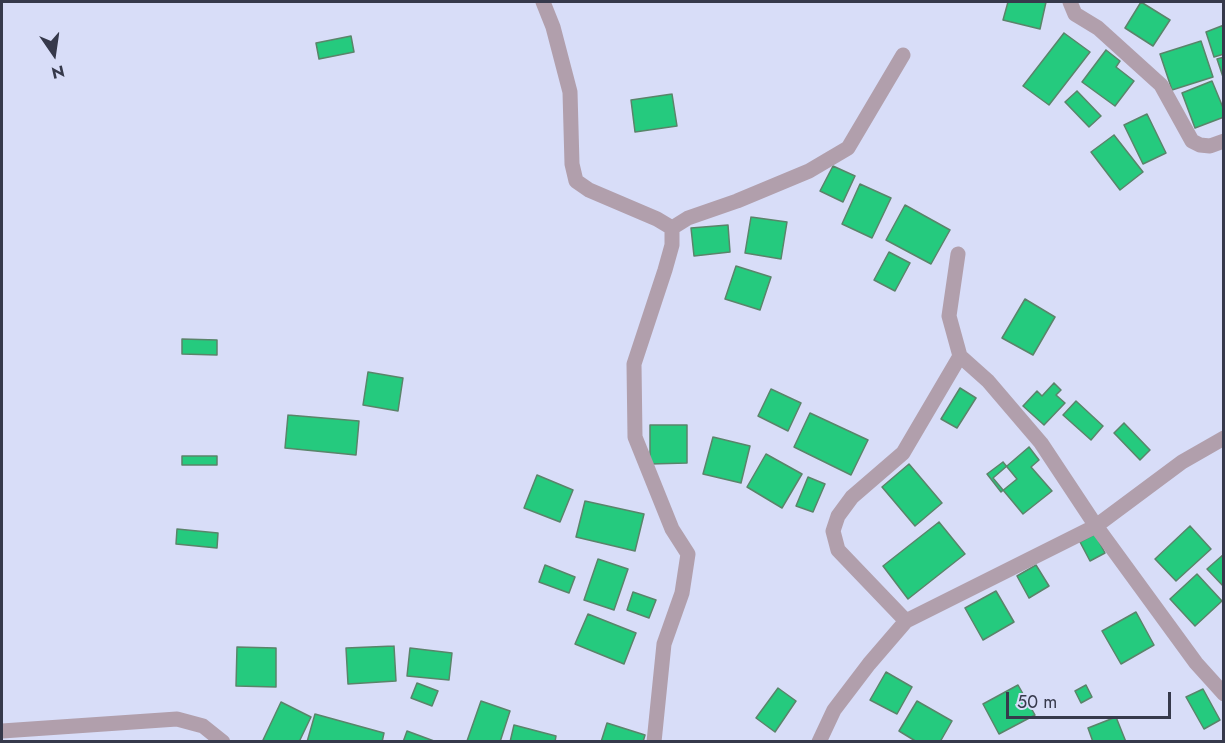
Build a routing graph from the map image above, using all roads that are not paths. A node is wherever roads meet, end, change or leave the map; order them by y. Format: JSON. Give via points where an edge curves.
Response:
{"nodes":[{"id":1,"x":543,"y":2,"type":"edge"},
{"id":2,"x":1070,"y":2,"type":"edge"},
{"id":3,"x":903,"y":55,"type":"dead end"},
{"id":4,"x":1224,"y":141,"type":"edge"},
{"id":5,"x":672,"y":228,"type":"junction"},
{"id":6,"x":958,"y":254,"type":"dead end"},
{"id":7,"x":960,"y":356,"type":"junction"},
{"id":8,"x":1224,"y":438,"type":"edge"},
{"id":9,"x":1096,"y":526,"type":"junction"},
{"id":10,"x":906,"y":621,"type":"junction"},
{"id":11,"x":1224,"y":694,"type":"edge"},
{"id":12,"x":2,"y":731,"type":"edge"},
{"id":13,"x":223,"y":741,"type":"edge"},
{"id":14,"x":654,"y":741,"type":"edge"},
{"id":15,"x":819,"y":741,"type":"edge"}],
"edges":[{"from":1,"to":5,"type":"street","via":[[570,92],[576,181]]},
{"from":2,"to":4,"type":"street","via":[[1075,14],[1098,28],[1161,85],[1192,141],[1210,146]]},
{"from":3,"to":5,"type":"street","via":[[848,148],[809,171]]},
{"from":5,"to":14,"type":"street","via":[[672,245],[634,364],[635,437],[672,529],[688,554],[682,593],[664,644]]},
{"from":6,"to":7,"type":"street","via":[[949,316]]},
{"from":7,"to":9,"type":"street","via":[[988,381],[1041,443]]},
{"from":7,"to":10,"type":"street","via":[[903,453],[852,497],[833,531],[838,550]]},
{"from":8,"to":9,"type":"street","via":[[1182,462]]},
{"from":9,"to":10,"type":"street"},
{"from":9,"to":11,"type":"street","via":[[1196,663]]},
{"from":10,"to":15,"type":"street","via":[[834,710]]},
{"from":12,"to":13,"type":"street","via":[[177,719],[203,726]]}]}
